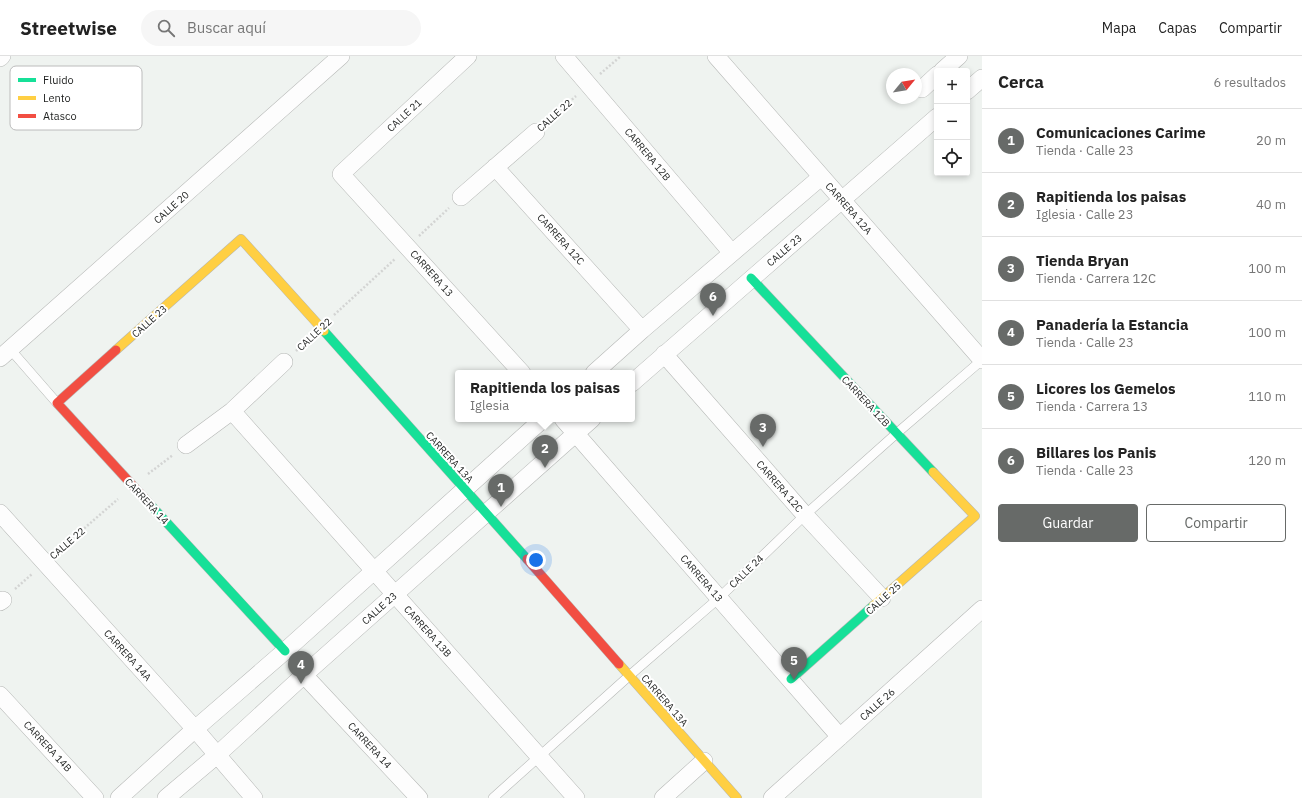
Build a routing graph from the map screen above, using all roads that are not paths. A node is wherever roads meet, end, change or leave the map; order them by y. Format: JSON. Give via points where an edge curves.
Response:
{"nodes":[{"id":1,"x":341,"y":56,"type":"edge"},
{"id":2,"x":468,"y":56,"type":"edge"},
{"id":3,"x":564,"y":56,"type":"edge"},
{"id":4,"x":716,"y":56,"type":"edge"},
{"id":5,"x":959,"y":56,"type":"edge"},
{"id":6,"x":945,"y":68,"type":"edge"},
{"id":7,"x":982,"y":78,"type":"edge"},
{"id":8,"x":934,"y":79,"type":"edge"},
{"id":9,"x":970,"y":88,"type":"edge"},
{"id":10,"x":922,"y":89,"type":"dead end"},
{"id":11,"x":934,"y":120,"type":"edge"},
{"id":12,"x":536,"y":132,"type":"road end"},
{"id":13,"x":496,"y":167,"type":"junction"},
{"id":14,"x":341,"y":174,"type":"joint"},
{"id":15,"x":821,"y":177,"type":"junction"},
{"id":16,"x":462,"y":197,"type":"road end"},
{"id":17,"x":842,"y":200,"type":"junction"},
{"id":18,"x":241,"y":239,"type":"joint"},
{"id":19,"x":732,"y":253,"type":"junction"},
{"id":20,"x":751,"y":278,"type":"junction"},
{"id":21,"x":642,"y":330,"type":"junction"},
{"id":22,"x":5,"y":353,"type":"edge"},
{"id":23,"x":664,"y":354,"type":"junction"},
{"id":24,"x":982,"y":360,"type":"edge"},
{"id":25,"x":284,"y":362,"type":"road end"},
{"id":26,"x":519,"y":370,"type":"edge"},
{"id":27,"x":597,"y":370,"type":"edge"},
{"id":28,"x":635,"y":380,"type":"edge"},
{"id":29,"x":57,"y":403,"type":"junction"},
{"id":30,"x":232,"y":410,"type":"junction"},
{"id":31,"x":540,"y":422,"type":"edge"},
{"id":32,"x":566,"y":422,"type":"edge"},
{"id":33,"x":589,"y":422,"type":"edge"},
{"id":34,"x":576,"y":433,"type":"junction"},
{"id":35,"x":896,"y":433,"type":"junction"},
{"id":36,"x":186,"y":445,"type":"road end"},
{"id":37,"x":465,"y":489,"type":"junction"},
{"id":38,"x":0,"y":513,"type":"edge"},
{"id":39,"x":486,"y":513,"type":"junction"},
{"id":40,"x":805,"y":515,"type":"junction"},
{"id":41,"x":975,"y":516,"type":"junction"},
{"id":42,"x":982,"y":523,"type":"edge"},
{"id":43,"x":374,"y":571,"type":"junction"},
{"id":44,"x":395,"y":594,"type":"junction"},
{"id":45,"x":719,"y":598,"type":"junction"},
{"id":46,"x":882,"y":598,"type":"junction"},
{"id":47,"x":982,"y":610,"type":"edge"},
{"id":48,"x":285,"y":651,"type":"junction"},
{"id":49,"x":304,"y":674,"type":"junction"},
{"id":50,"x":629,"y":676,"type":"junction"},
{"id":51,"x":791,"y":679,"type":"junction"},
{"id":52,"x":0,"y":695,"type":"edge"},
{"id":53,"x":195,"y":729,"type":"junction"},
{"id":54,"x":840,"y":736,"type":"junction"},
{"id":55,"x":217,"y":755,"type":"junction"},
{"id":56,"x":539,"y":757,"type":"junction"},
{"id":57,"x":704,"y":761,"type":"junction"},
{"id":58,"x":95,"y":798,"type":"edge"},
{"id":59,"x":119,"y":798,"type":"edge"},
{"id":60,"x":166,"y":798,"type":"edge"},
{"id":61,"x":254,"y":798,"type":"edge"},
{"id":62,"x":419,"y":798,"type":"edge"},
{"id":63,"x":493,"y":798,"type":"edge"},
{"id":64,"x":576,"y":798,"type":"edge"},
{"id":65,"x":663,"y":798,"type":"edge"},
{"id":66,"x":737,"y":798,"type":"edge"},
{"id":67,"x":772,"y":798,"type":"edge"}],
"edges":[{"from":1,"to":22,"type":"street","name":"CALLE 20"},
{"from":2,"to":14,"type":"street","name":"CALLE 21"},
{"from":3,"to":19,"type":"street","name":"CARRERA 12B"},
{"from":4,"to":15,"type":"street","name":"CARRERA 12A"},
{"from":5,"to":6,"type":"street"},
{"from":7,"to":9,"type":"street"},
{"from":8,"to":10,"type":"street"},
{"from":11,"to":17,"type":"street","name":"CALLE 23"},
{"from":12,"to":13,"type":"street","name":"CALLE 22"},
{"from":13,"to":16,"type":"street","name":"CALLE 22"},
{"from":13,"to":21,"type":"street","name":"CARRERA 12C"},
{"from":14,"to":26,"type":"street","name":"CARRERA 13"},
{"from":15,"to":17,"type":"street","name":"CARRERA 12A"},
{"from":15,"to":19,"type":"street"},
{"from":17,"to":20,"type":"street","name":"CALLE 23"},
{"from":17,"to":24,"type":"street","name":"CARRERA 12A"},
{"from":18,"to":29,"type":"street","name":"CALLE 23"},
{"from":18,"to":37,"type":"street","name":"CARRERA 13A"},
{"from":19,"to":21,"type":"street"},
{"from":20,"to":23,"type":"street","name":"CALLE 23"},
{"from":20,"to":35,"type":"street","name":"CARRERA 12B"},
{"from":21,"to":27,"type":"street"},
{"from":22,"to":29,"type":"lane","name":"CARRERA 14"},
{"from":23,"to":28,"type":"street","name":"CALLE 23"},
{"from":23,"to":40,"type":"street","name":"CARRERA 12C"},
{"from":24,"to":35,"type":"lane","name":"CALLE 24"},
{"from":25,"to":30,"type":"street"},
{"from":29,"to":48,"type":"street","name":"CARRERA 14"},
{"from":30,"to":36,"type":"street"},
{"from":30,"to":43,"type":"street","name":"CARRERA 13B"},
{"from":31,"to":37,"type":"street"},
{"from":32,"to":34,"type":"street","name":"CARRERA 13"},
{"from":33,"to":34,"type":"street","name":"CALLE 23"},
{"from":34,"to":39,"type":"street","name":"CALLE 23"},
{"from":34,"to":45,"type":"street","name":"CARRERA 13"},
{"from":35,"to":40,"type":"lane","name":"CALLE 24"},
{"from":35,"to":41,"type":"street","name":"CARRERA 12B"},
{"from":37,"to":39,"type":"street","name":"CARRERA 13A"},
{"from":37,"to":43,"type":"street"},
{"from":38,"to":53,"type":"street","name":"CARRERA 14A"},
{"from":39,"to":44,"type":"street","name":"CALLE 23"},
{"from":39,"to":50,"type":"street","name":"CARRERA 13A"},
{"from":40,"to":45,"type":"lane","name":"CALLE 24"},
{"from":40,"to":46,"type":"street","name":"CARRERA 12C"},
{"from":41,"to":42,"type":"lane","name":"CARRERA 12B"},
{"from":41,"to":46,"type":"street","name":"CALLE 25"},
{"from":43,"to":44,"type":"street","name":"CARRERA 13B"},
{"from":43,"to":48,"type":"street"},
{"from":44,"to":49,"type":"street","name":"CALLE 23"},
{"from":44,"to":56,"type":"street","name":"CARRERA 13B"},
{"from":45,"to":50,"type":"lane","name":"CALLE 24"},
{"from":45,"to":51,"type":"street","name":"CARRERA 13"},
{"from":46,"to":51,"type":"street","name":"CALLE 25"},
{"from":47,"to":54,"type":"street","name":"CALLE 26"},
{"from":48,"to":53,"type":"street"},
{"from":49,"to":55,"type":"street","name":"CALLE 23"},
{"from":49,"to":62,"type":"street","name":"CARRERA 14"},
{"from":50,"to":56,"type":"lane","name":"CALLE 24"},
{"from":50,"to":57,"type":"street","name":"CARRERA 13A"},
{"from":51,"to":54,"type":"street","name":"CARRERA 13"},
{"from":52,"to":58,"type":"street","name":"CARRERA 14B"},
{"from":53,"to":55,"type":"street","name":"CARRERA 14A"},
{"from":53,"to":59,"type":"street"},
{"from":54,"to":67,"type":"street","name":"CALLE 26"},
{"from":55,"to":60,"type":"street","name":"CALLE 23"},
{"from":55,"to":61,"type":"street","name":"CARRERA 14A"},
{"from":56,"to":63,"type":"lane","name":"CALLE 24"},
{"from":56,"to":64,"type":"street","name":"CARRERA 13B"},
{"from":57,"to":65,"type":"street"},
{"from":57,"to":66,"type":"street","name":"CARRERA 13A"}]}
